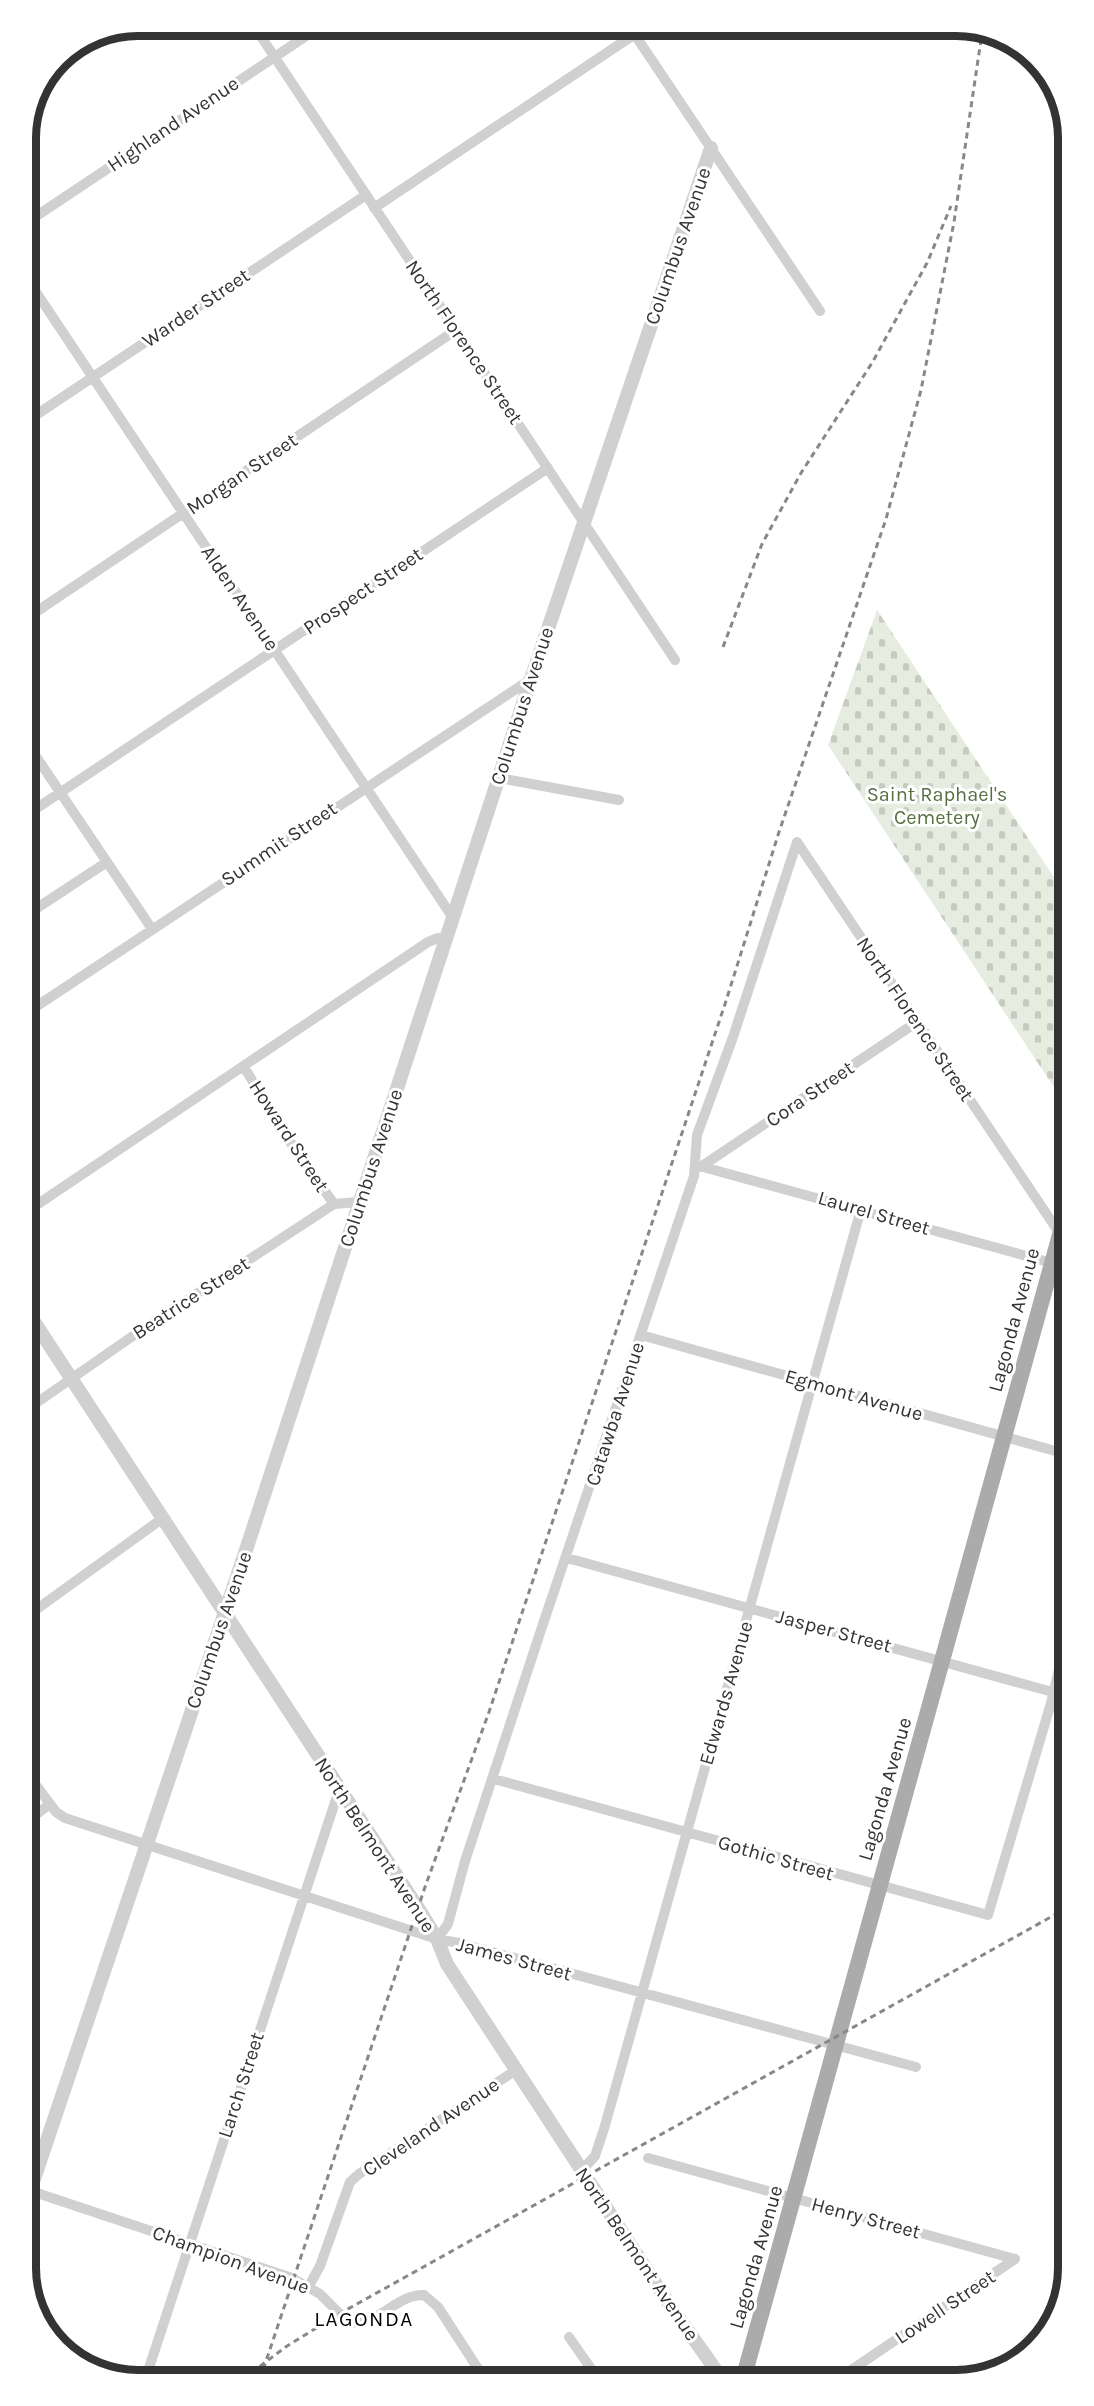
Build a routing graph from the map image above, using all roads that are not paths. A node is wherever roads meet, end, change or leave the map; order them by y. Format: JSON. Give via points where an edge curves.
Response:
{"nodes":[{"id":1,"x":260,"y":36,"type":"edge"},
{"id":2,"x":306,"y":36,"type":"edge"},
{"id":3,"x":623,"y":36,"type":"edge"},
{"id":4,"x":636,"y":36,"type":"edge"},
{"id":5,"x":274,"y":57,"type":"junction"},
{"id":6,"x":711,"y":148,"type":"junction"},
{"id":7,"x":366,"y":195,"type":"junction"},
{"id":8,"x":374,"y":208,"type":"junction"},
{"id":9,"x":36,"y":216,"type":"edge"},
{"id":10,"x":36,"y":292,"type":"edge"},
{"id":11,"x":819,"y":311,"type":"dead end"},
{"id":12,"x":456,"y":330,"type":"junction"},
{"id":13,"x":92,"y":377,"type":"junction"},
{"id":14,"x":36,"y":415,"type":"edge"},
{"id":15,"x":548,"y":468,"type":"junction"},
{"id":16,"x":183,"y":513,"type":"junction"},
{"id":17,"x":585,"y":524,"type":"junction"},
{"id":18,"x":36,"y":612,"type":"edge"},
{"id":19,"x":275,"y":650,"type":"junction"},
{"id":20,"x":675,"y":660,"type":"dead end"},
{"id":21,"x":531,"y":679,"type":"junction"},
{"id":22,"x":36,"y":756,"type":"edge"},
{"id":23,"x":499,"y":778,"type":"junction"},
{"id":24,"x":366,"y":786,"type":"junction"},
{"id":25,"x":61,"y":792,"type":"junction"},
{"id":26,"x":619,"y":800,"type":"dead end"},
{"id":27,"x":36,"y":809,"type":"edge"},
{"id":28,"x":107,"y":862,"type":"junction"},
{"id":29,"x":782,"y":886,"type":"joint"},
{"id":30,"x":36,"y":909,"type":"edge"},
{"id":31,"x":453,"y":918,"type":"junction"},
{"id":32,"x":152,"y":929,"type":"junction"},
{"id":33,"x":446,"y":939,"type":"junction"},
{"id":34,"x":36,"y":1007,"type":"edge"},
{"id":35,"x":917,"y":1022,"type":"junction"},
{"id":36,"x":244,"y":1067,"type":"junction"},
{"id":37,"x":699,"y":1165,"type":"junction"},
{"id":38,"x":360,"y":1203,"type":"junction"},
{"id":39,"x":334,"y":1204,"type":"junction"},
{"id":40,"x":36,"y":1205,"type":"edge"},
{"id":41,"x":861,"y":1209,"type":"junction"},
{"id":42,"x":1058,"y":1231,"type":"edge"},
{"id":43,"x":1058,"y":1241,"type":"edge"},
{"id":44,"x":1052,"y":1263,"type":"junction"},
{"id":45,"x":36,"y":1325,"type":"edge"},
{"id":46,"x":641,"y":1335,"type":"junction"},
{"id":47,"x":71,"y":1378,"type":"junction"},
{"id":48,"x":812,"y":1383,"type":"junction"},
{"id":49,"x":36,"y":1403,"type":"edge"},
{"id":50,"x":1004,"y":1437,"type":"junction"},
{"id":51,"x":1058,"y":1452,"type":"edge"},
{"id":52,"x":163,"y":1518,"type":"junction"},
{"id":53,"x":567,"y":1558,"type":"junction"},
{"id":54,"x":750,"y":1608,"type":"junction"},
{"id":55,"x":36,"y":1610,"type":"edge"},
{"id":56,"x":224,"y":1613,"type":"junction"},
{"id":57,"x":942,"y":1661,"type":"junction"},
{"id":58,"x":1058,"y":1672,"type":"edge"},
{"id":59,"x":1053,"y":1692,"type":"junction"},
{"id":60,"x":1058,"y":1693,"type":"edge"},
{"id":61,"x":494,"y":1779,"type":"junction"},
{"id":62,"x":36,"y":1785,"type":"edge"},
{"id":63,"x":339,"y":1790,"type":"junction"},
{"id":64,"x":50,"y":1804,"type":"junction"},
{"id":65,"x":36,"y":1814,"type":"edge"},
{"id":66,"x":687,"y":1833,"type":"junction"},
{"id":67,"x":145,"y":1845,"type":"junction"},
{"id":68,"x":880,"y":1887,"type":"junction"},
{"id":69,"x":303,"y":1897,"type":"junction"},
{"id":70,"x":437,"y":1939,"type":"junction"},
{"id":71,"x":642,"y":1994,"type":"junction"},
{"id":72,"x":835,"y":2047,"type":"junction"},
{"id":73,"x":916,"y":2067,"type":"dead end"},
{"id":74,"x":516,"y":2070,"type":"junction"},
{"id":75,"x":648,"y":2158,"type":"dead end"},
{"id":76,"x":581,"y":2170,"type":"junction"},
{"id":77,"x":36,"y":2174,"type":"edge"},
{"id":78,"x":36,"y":2191,"type":"edge"},
{"id":79,"x":794,"y":2198,"type":"junction"},
{"id":80,"x":189,"y":2243,"type":"junction"},
{"id":81,"x":1015,"y":2259,"type":"joint"},
{"id":82,"x":309,"y":2286,"type":"junction"},
{"id":83,"x":569,"y":2337,"type":"dead end"},
{"id":84,"x":148,"y":2370,"type":"edge"},
{"id":85,"x":479,"y":2370,"type":"edge"},
{"id":86,"x":592,"y":2370,"type":"edge"},
{"id":87,"x":716,"y":2370,"type":"edge"},
{"id":88,"x":746,"y":2370,"type":"edge"},
{"id":89,"x":851,"y":2370,"type":"edge"}],
"edges":[{"from":1,"to":5,"type":"street","name":"North Florence Street"},
{"from":2,"to":5,"type":"street","name":"Highland Avenue"},
{"from":3,"to":8,"type":"street"},
{"from":4,"to":6,"type":"street"},
{"from":5,"to":7,"type":"street","name":"North Florence Street"},
{"from":5,"to":9,"type":"street","name":"Highland Avenue"},
{"from":6,"to":11,"type":"street"},
{"from":6,"to":17,"type":"street","name":"Columbus Avenue"},
{"from":7,"to":8,"type":"street","name":"North Florence Street"},
{"from":7,"to":13,"type":"street","name":"Warder Street"},
{"from":8,"to":12,"type":"street","name":"North Florence Street"},
{"from":10,"to":13,"type":"street","name":"Alden Avenue"},
{"from":12,"to":15,"type":"street","name":"North Florence Street"},
{"from":12,"to":16,"type":"street","name":"Morgan Street"},
{"from":13,"to":14,"type":"street","name":"Warder Street"},
{"from":13,"to":16,"type":"street","name":"Alden Avenue"},
{"from":15,"to":17,"type":"street","name":"North Florence Street"},
{"from":15,"to":19,"type":"street","name":"Prospect Street"},
{"from":16,"to":18,"type":"street","name":"Morgan Street"},
{"from":16,"to":19,"type":"street","name":"Alden Avenue"},
{"from":17,"to":20,"type":"street","name":"North Florence Street"},
{"from":17,"to":21,"type":"street","name":"Columbus Avenue"},
{"from":19,"to":24,"type":"street","name":"Alden Avenue"},
{"from":19,"to":25,"type":"street","name":"Prospect Street"},
{"from":21,"to":23,"type":"street","name":"Columbus Avenue"},
{"from":21,"to":24,"type":"street","name":"Summit Street"},
{"from":22,"to":25,"type":"street"},
{"from":23,"to":26,"type":"street"},
{"from":23,"to":31,"type":"street","name":"Columbus Avenue"},
{"from":24,"to":31,"type":"street","name":"Alden Avenue"},
{"from":24,"to":32,"type":"street","name":"Summit Street"},
{"from":25,"to":27,"type":"street","name":"Prospect Street"},
{"from":25,"to":28,"type":"street"},
{"from":28,"to":30,"type":"street"},
{"from":28,"to":32,"type":"street"},
{"from":29,"to":35,"type":"street","name":"North Florence Street","via":[[797,842]]},
{"from":29,"to":37,"type":"street","name":"Catawba Avenue","via":[[697,1135],[694,1151]]},
{"from":31,"to":33,"type":"street","name":"Columbus Avenue"},
{"from":32,"to":34,"type":"street","name":"Summit Street"},
{"from":33,"to":36,"type":"street","via":[[428,942]]},
{"from":33,"to":38,"type":"street","name":"Columbus Avenue"},
{"from":35,"to":37,"type":"street","name":"Cora Street"},
{"from":35,"to":42,"type":"street","name":"North Florence Street"},
{"from":36,"to":39,"type":"street","name":"Howard Street"},
{"from":36,"to":40,"type":"street"},
{"from":37,"to":41,"type":"street","name":"Laurel Street"},
{"from":37,"to":46,"type":"street","name":"Catawba Avenue"},
{"from":38,"to":39,"type":"street"},
{"from":38,"to":56,"type":"street","name":"Columbus Avenue"},
{"from":39,"to":47,"type":"street","name":"Beatrice Street"},
{"from":41,"to":44,"type":"street","name":"Laurel Street"},
{"from":41,"to":48,"type":"street","name":"Edwards Avenue"},
{"from":43,"to":44,"type":"main road","name":"Lagonda Avenue"},
{"from":44,"to":50,"type":"main road","name":"Lagonda Avenue"},
{"from":45,"to":47,"type":"street","name":"North Belmont Avenue"},
{"from":46,"to":48,"type":"street","name":"Egmont Avenue"},
{"from":46,"to":53,"type":"street","name":"Catawba Avenue"},
{"from":47,"to":49,"type":"street","name":"Beatrice Street"},
{"from":47,"to":52,"type":"street","name":"North Belmont Avenue"},
{"from":48,"to":50,"type":"street","name":"Egmont Avenue"},
{"from":48,"to":54,"type":"street","name":"Edwards Avenue"},
{"from":50,"to":51,"type":"street","name":"Egmont Avenue"},
{"from":50,"to":57,"type":"main road","name":"Lagonda Avenue"},
{"from":52,"to":55,"type":"street"},
{"from":52,"to":56,"type":"street","name":"North Belmont Avenue"},
{"from":53,"to":54,"type":"street","name":"Jasper Street"},
{"from":53,"to":61,"type":"street","name":"Catawba Avenue"},
{"from":54,"to":57,"type":"street","name":"Jasper Street"},
{"from":54,"to":66,"type":"street","name":"Edwards Avenue"},
{"from":56,"to":63,"type":"street","name":"North Belmont Avenue"},
{"from":56,"to":67,"type":"street","name":"Columbus Avenue"},
{"from":57,"to":59,"type":"street","name":"Jasper Street"},
{"from":57,"to":68,"type":"main road","name":"Lagonda Avenue"},
{"from":58,"to":59,"type":"street","name":"Gothic Street"},
{"from":59,"to":60,"type":"street","name":"Jasper Street"},
{"from":59,"to":68,"type":"street","name":"Gothic Street","via":[[988,1915]]},
{"from":61,"to":66,"type":"street","name":"Gothic Street"},
{"from":61,"to":70,"type":"street","name":"Catawba Avenue","via":[[448,1924]]},
{"from":62,"to":64,"type":"street","name":"James Street"},
{"from":63,"to":69,"type":"street","name":"Larch Street"},
{"from":63,"to":70,"type":"street","name":"North Belmont Avenue"},
{"from":64,"to":65,"type":"street"},
{"from":64,"to":67,"type":"street","name":"James Street","via":[[65,1818]]},
{"from":66,"to":68,"type":"street","name":"Gothic Street"},
{"from":66,"to":71,"type":"street","name":"Edwards Avenue"},
{"from":67,"to":69,"type":"street","name":"James Street"},
{"from":67,"to":77,"type":"street","name":"Columbus Avenue"},
{"from":68,"to":72,"type":"main road","name":"Lagonda Avenue"},
{"from":69,"to":70,"type":"street","name":"James Street"},
{"from":69,"to":80,"type":"street","name":"Larch Street"},
{"from":70,"to":71,"type":"street","name":"James Street"},
{"from":70,"to":74,"type":"street","name":"North Belmont Avenue","via":[[447,1964]]},
{"from":71,"to":72,"type":"street","name":"James Street"},
{"from":71,"to":76,"type":"street","name":"Edwards Avenue","via":[[597,2150]]},
{"from":72,"to":73,"type":"street","name":"James Street"},
{"from":72,"to":79,"type":"main road","name":"Lagonda Avenue"},
{"from":74,"to":76,"type":"street","name":"North Belmont Avenue"},
{"from":74,"to":82,"type":"street","name":"Cleveland Avenue","via":[[350,2182]]},
{"from":75,"to":79,"type":"street","name":"Henry Street"},
{"from":76,"to":87,"type":"street","name":"North Belmont Avenue"},
{"from":78,"to":80,"type":"street","name":"Champion Avenue"},
{"from":79,"to":81,"type":"street","name":"Henry Street"},
{"from":79,"to":88,"type":"main road","name":"Lagonda Avenue"},
{"from":80,"to":82,"type":"street","name":"Champion Avenue"},
{"from":80,"to":84,"type":"street","name":"Larch Street"},
{"from":81,"to":89,"type":"street","name":"Lowell Street"},
{"from":82,"to":85,"type":"street","name":"Champion Avenue","via":[[342,2317],[356,2323],[375,2318],[415,2295],[430,2299],[444,2314]]},
{"from":83,"to":86,"type":"street"}]}
